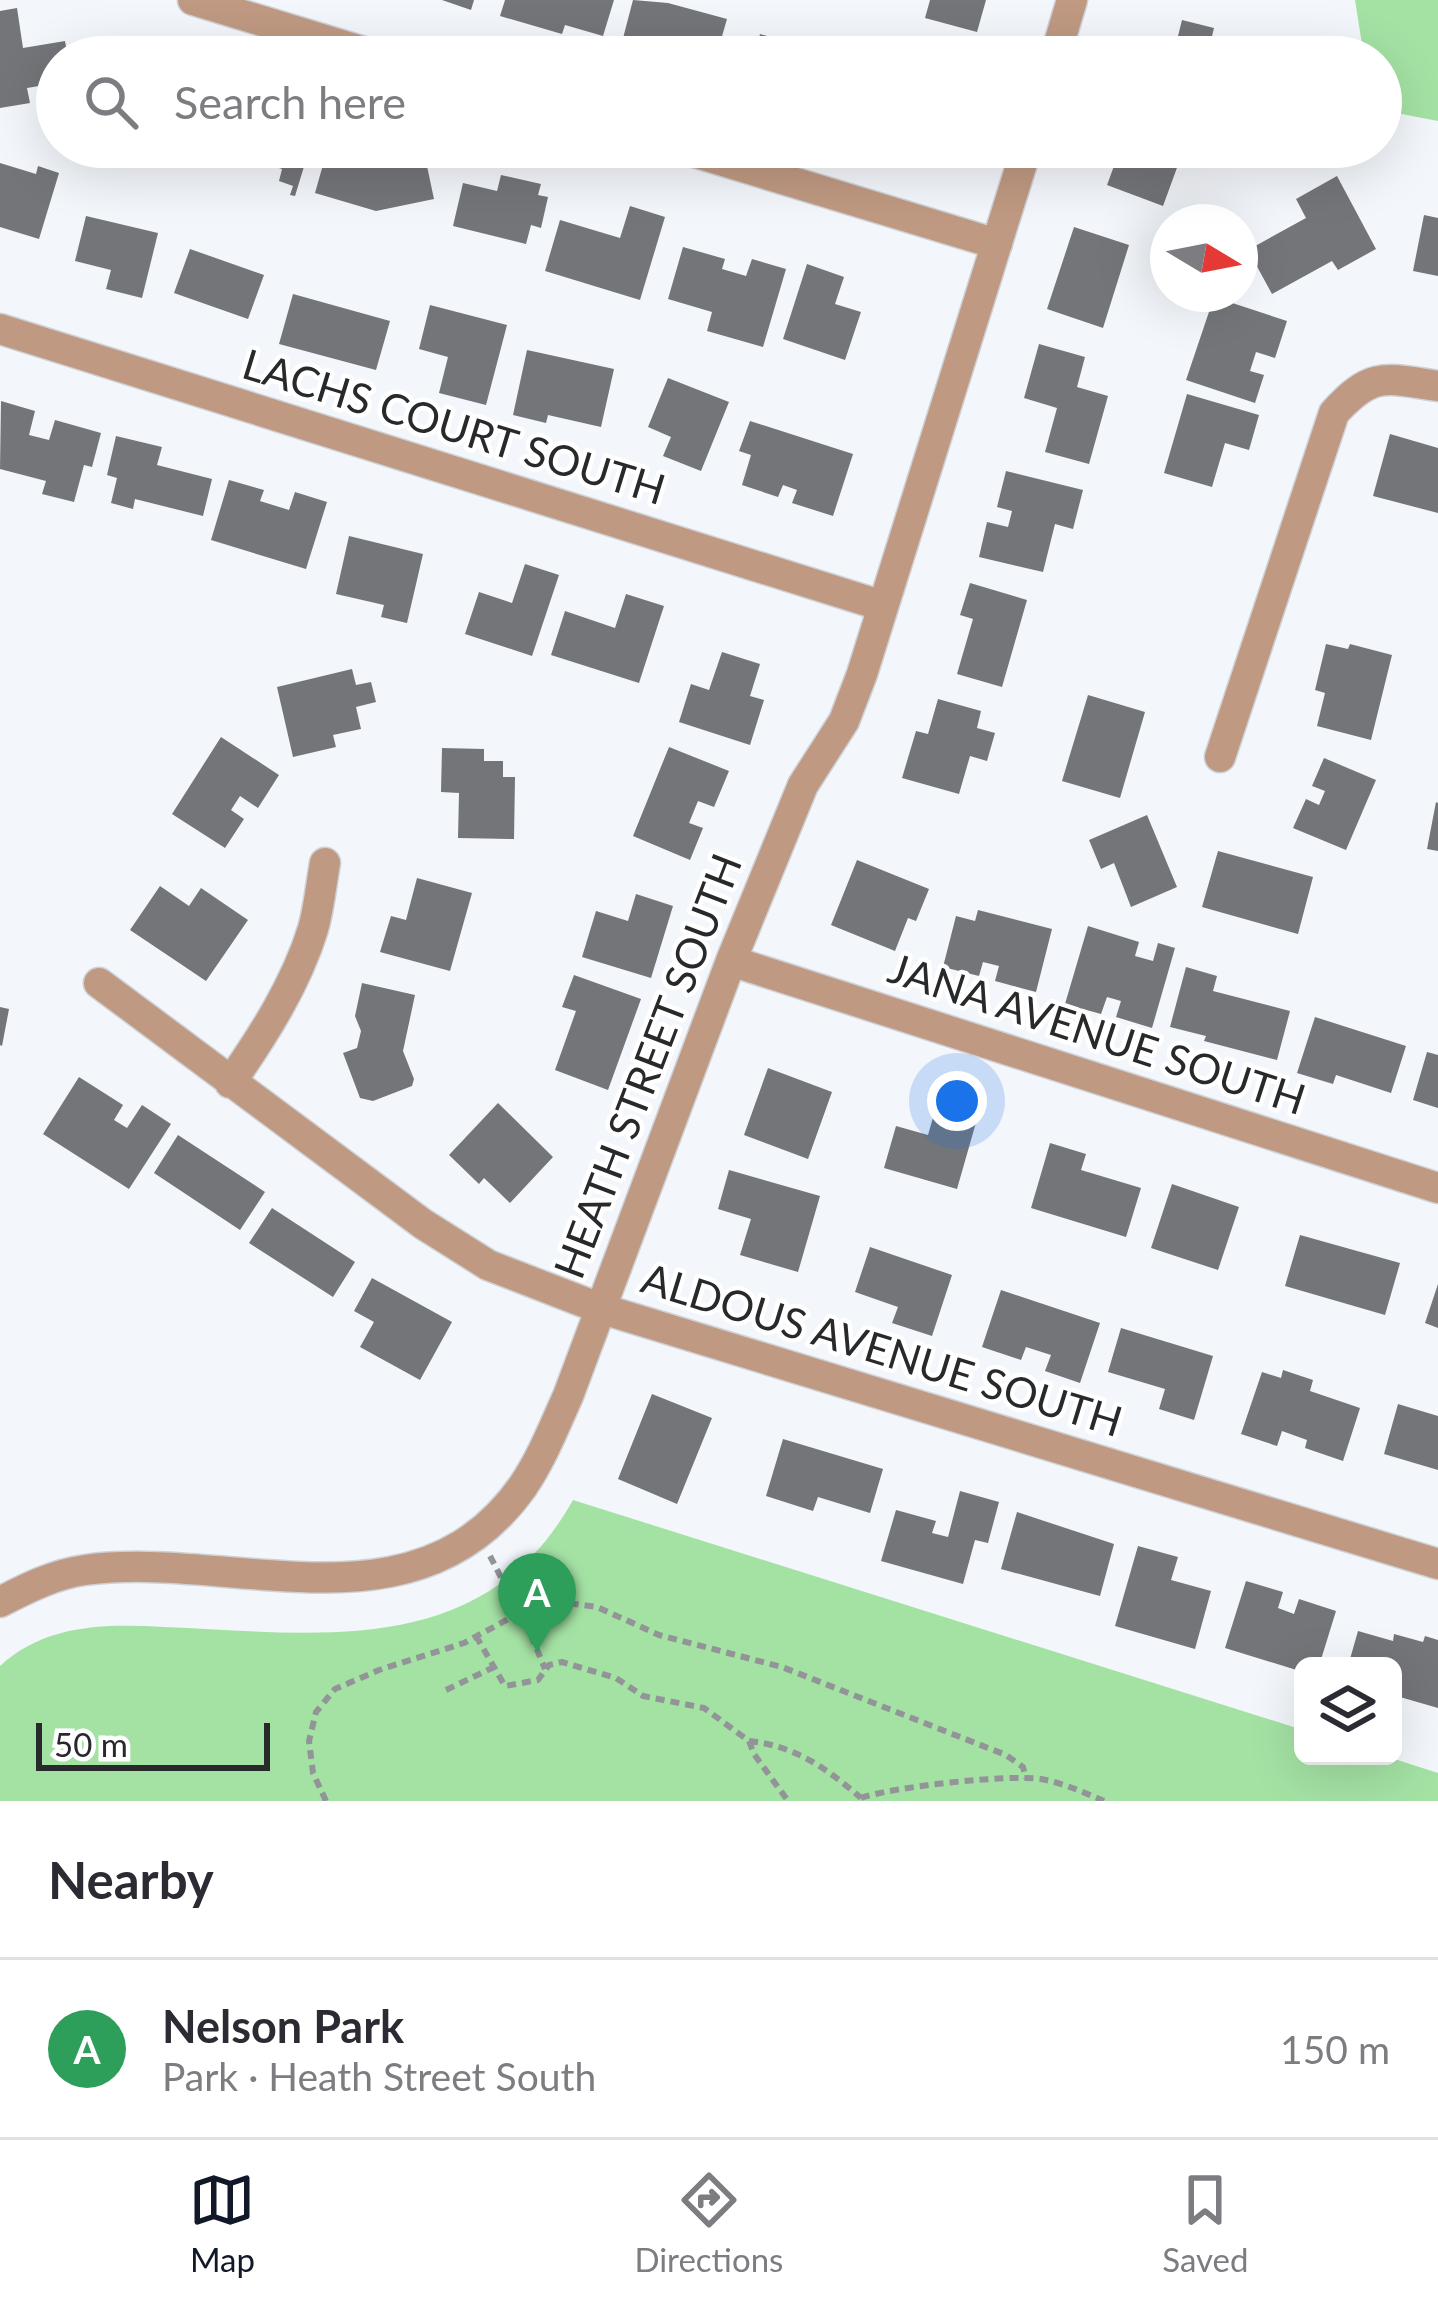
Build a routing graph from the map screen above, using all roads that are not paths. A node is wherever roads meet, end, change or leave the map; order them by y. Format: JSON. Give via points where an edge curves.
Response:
{"nodes":[{"id":1,"x":193,"y":0,"type":"edge"},
{"id":2,"x":1072,"y":0,"type":"edge"},
{"id":3,"x":312,"y":36,"type":"edge"},
{"id":4,"x":1061,"y":36,"type":"edge"},
{"id":5,"x":746,"y":168,"type":"edge"},
{"id":6,"x":1021,"y":168,"type":"edge"},
{"id":7,"x":997,"y":244,"type":"junction"},
{"id":8,"x":0,"y":329,"type":"edge"},
{"id":9,"x":1438,"y":386,"type":"edge"},
{"id":10,"x":883,"y":606,"type":"junction"},
{"id":11,"x":1220,"y":757,"type":"dead end"},
{"id":12,"x":325,"y":862,"type":"dead end"},
{"id":13,"x":731,"y":961,"type":"junction"},
{"id":14,"x":99,"y":983,"type":"dead end"},
{"id":15,"x":230,"y":1083,"type":"junction"},
{"id":16,"x":1438,"y":1188,"type":"edge"},
{"id":17,"x":599,"y":1308,"type":"junction"},
{"id":18,"x":1438,"y":1564,"type":"edge"},
{"id":19,"x":0,"y":1602,"type":"edge"}],
"edges":[{"from":1,"to":3,"type":"street"},
{"from":2,"to":4,"type":"street"},
{"from":5,"to":7,"type":"street"},
{"from":6,"to":7,"type":"street","name":"HEATH STREET SOUTH"},
{"from":7,"to":10,"type":"street","name":"HEATH STREET SOUTH"},
{"from":8,"to":10,"type":"street","name":"LACHS COURT SOUTH"},
{"from":9,"to":11,"type":"street","via":[[1376,378],[1334,413]]},
{"from":10,"to":13,"type":"street","name":"HEATH STREET SOUTH","via":[[844,721],[803,784]]},
{"from":12,"to":15,"type":"street","via":[[305,949],[264,1035]]},
{"from":13,"to":16,"type":"street","name":"JANA AVENUE SOUTH"},
{"from":13,"to":17,"type":"street","name":"HEATH STREET SOUTH"},
{"from":14,"to":15,"type":"street","name":"ALDOUS AVENUE SOUTH"},
{"from":15,"to":17,"type":"street","name":"ALDOUS AVENUE SOUTH","via":[[471,1255]]},
{"from":17,"to":18,"type":"street","name":"ALDOUS AVENUE SOUTH"},
{"from":17,"to":19,"type":"street","name":"HEATH STREET SOUTH","via":[[542,1456],[490,1523],[453,1549],[406,1569],[346,1580],[84,1570]]}]}
